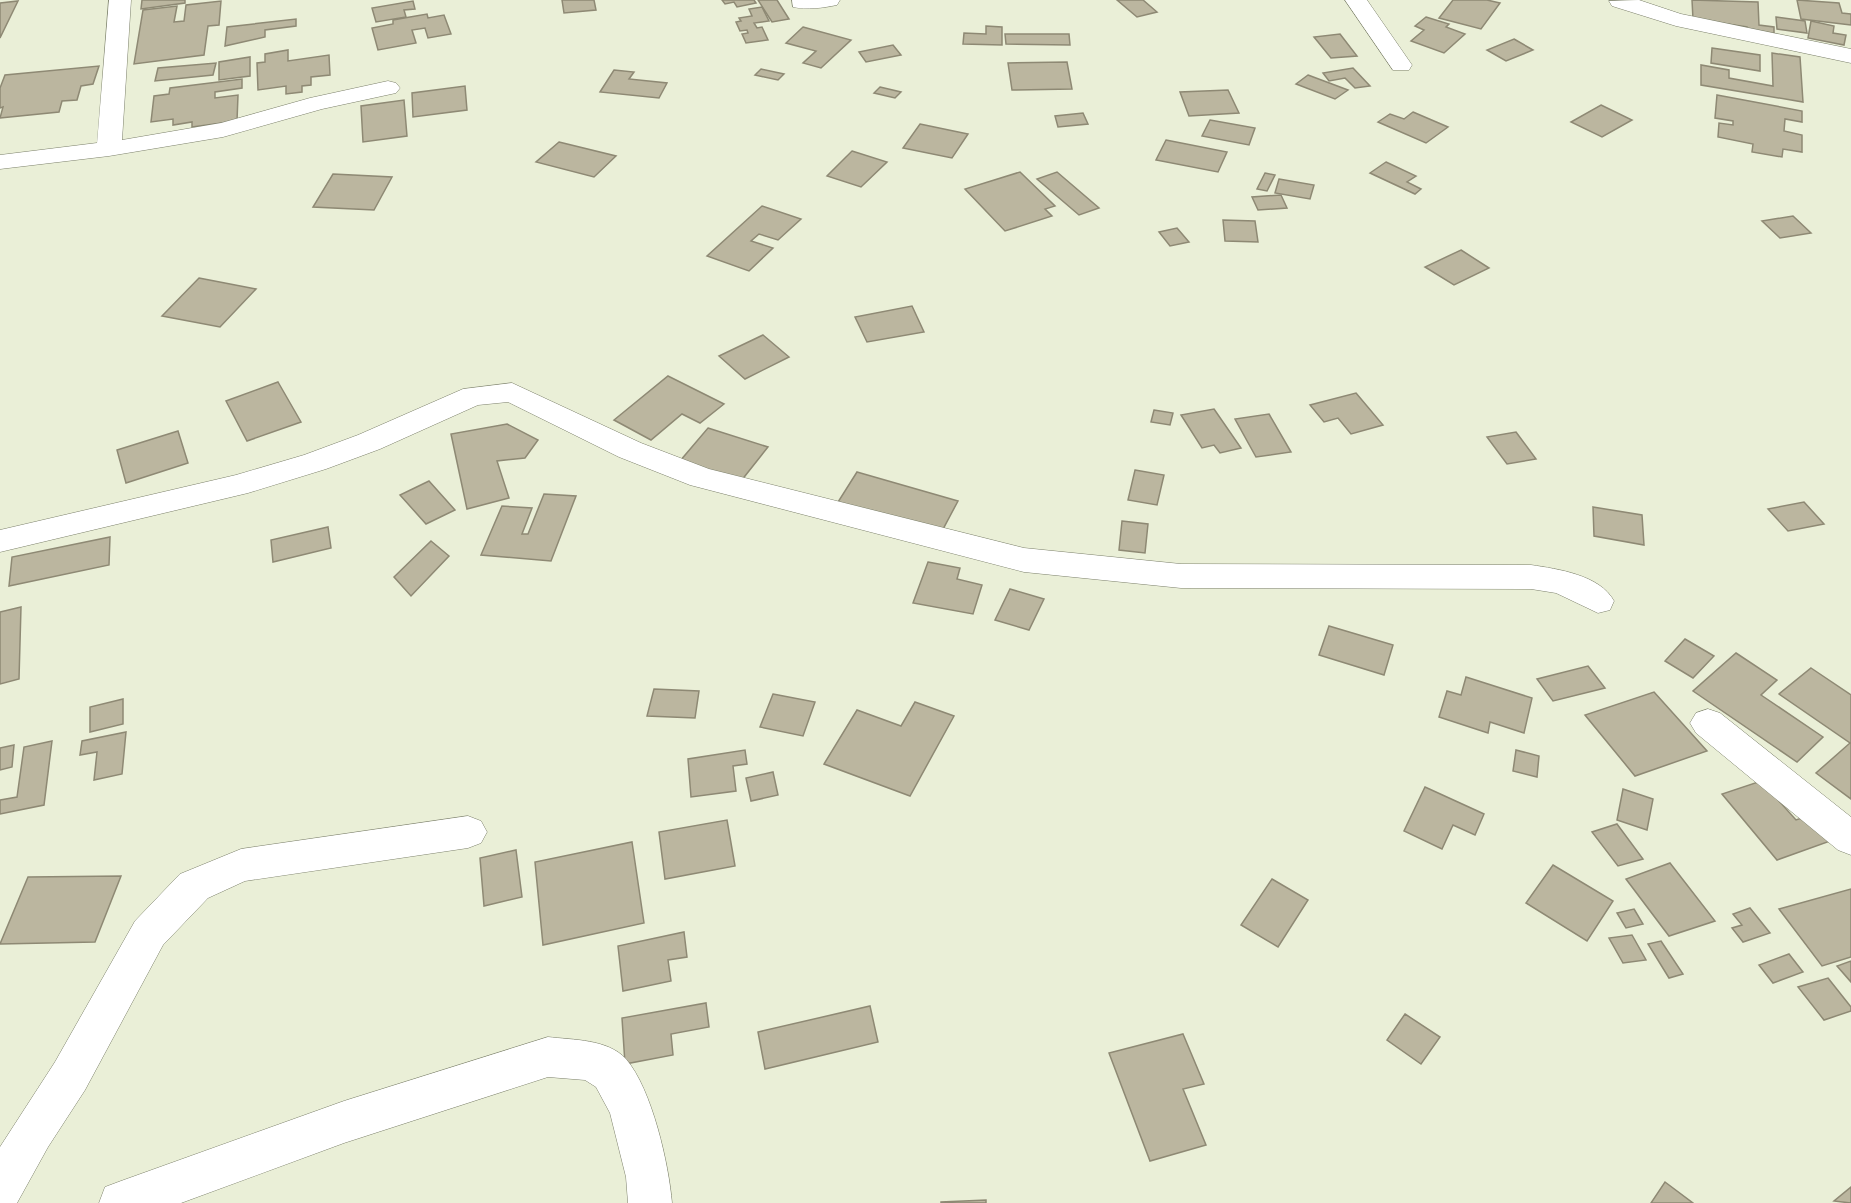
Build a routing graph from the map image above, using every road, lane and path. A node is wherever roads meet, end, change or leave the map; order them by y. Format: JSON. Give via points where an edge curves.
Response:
{"nodes":[{"id":1,"x":120,"y":0,"type":"edge"},
{"id":2,"x":829,"y":0,"type":"edge"},
{"id":3,"x":1356,"y":0,"type":"edge"},
{"id":4,"x":1614,"y":0,"type":"edge"},
{"id":5,"x":801,"y":2,"type":"dead end"},
{"id":6,"x":1851,"y":56,"type":"edge"},
{"id":7,"x":1401,"y":65,"type":"dead end"},
{"id":8,"x":387,"y":88,"type":"dead end"},
{"id":9,"x":109,"y":149,"type":"junction"},
{"id":10,"x":0,"y":162,"type":"edge"},
{"id":11,"x":0,"y":541,"type":"edge"},
{"id":12,"x":1598,"y":601,"type":"dead end"},
{"id":13,"x":1708,"y":723,"type":"dead end"},
{"id":14,"x":468,"y":832,"type":"dead end"},
{"id":15,"x":1851,"y":839,"type":"edge"},
{"id":16,"x":0,"y":1190,"type":"edge"},
{"id":17,"x":121,"y":1203,"type":"edge"},
{"id":18,"x":650,"y":1203,"type":"edge"}],
"edges":[{"from":1,"to":9,"type":"street"},
{"from":2,"to":5,"type":"street"},
{"from":3,"to":7,"type":"street"},
{"from":4,"to":6,"type":"street","via":[[1676,19]]},
{"from":8,"to":9,"type":"street","via":[[223,130]]},
{"from":9,"to":10,"type":"street"},
{"from":11,"to":12,"type":"street","via":[[237,485],[369,442],[473,396],[512,392],[630,450],[701,478],[1024,560],[1181,576],[1531,577],[1563,582]]},
{"from":13,"to":15,"type":"street"},
{"from":14,"to":16,"type":"street","via":[[241,865],[194,886],[149,933],[70,1076]]},
{"from":17,"to":18,"type":"street","via":[[344,1122],[548,1057],[591,1061],[611,1073],[630,1108],[648,1177]]}]}
